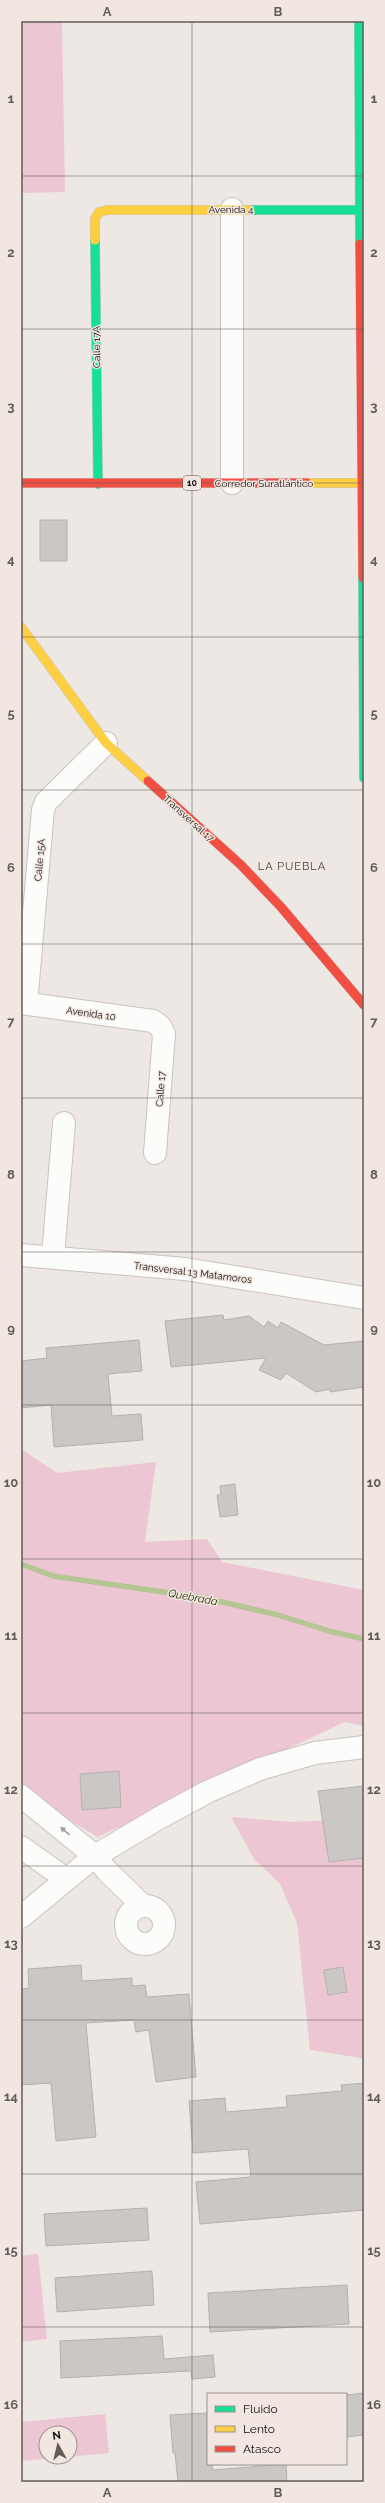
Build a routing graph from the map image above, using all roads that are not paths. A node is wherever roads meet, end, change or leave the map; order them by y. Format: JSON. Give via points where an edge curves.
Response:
{"nodes":[{"id":1,"x":359,"y":21,"type":"edge"},
{"id":2,"x":362,"y":106,"type":"edge"},
{"id":3,"x":232,"y":209,"type":"junction"},
{"id":4,"x":362,"y":210,"type":"edge"},
{"id":5,"x":99,"y":212,"type":"joint"},
{"id":6,"x":21,"y":483,"type":"edge"},
{"id":7,"x":232,"y":483,"type":"junction"},
{"id":8,"x":363,"y":483,"type":"edge"},
{"id":9,"x":98,"y":484,"type":"junction"},
{"id":10,"x":21,"y":627,"type":"edge"},
{"id":11,"x":106,"y":743,"type":"junction"},
{"id":12,"x":364,"y":778,"type":"edge"},
{"id":13,"x":24,"y":1003,"type":"edge"},
{"id":14,"x":364,"y":1005,"type":"edge"},
{"id":15,"x":160,"y":1026,"type":"joint"},
{"id":16,"x":64,"y":1123,"type":"dead end"},
{"id":17,"x":155,"y":1153,"type":"dead end"},
{"id":18,"x":21,"y":1255,"type":"edge"},
{"id":19,"x":53,"y":1256,"type":"junction"},
{"id":20,"x":364,"y":1298,"type":"edge"},
{"id":21,"x":364,"y":1747,"type":"edge"},
{"id":22,"x":21,"y":1796,"type":"edge"},
{"id":23,"x":21,"y":1847,"type":"edge"},
{"id":24,"x":95,"y":1856,"type":"junction"},
{"id":25,"x":66,"y":1879,"type":"junction"},
{"id":26,"x":143,"y":1906,"type":"dead end"},
{"id":27,"x":21,"y":1913,"type":"edge"},
{"id":28,"x":21,"y":1917,"type":"edge"}],
"edges":[{"from":1,"to":2,"type":"street"},
{"from":2,"to":4,"type":"street"},
{"from":3,"to":4,"type":"street","name":"Avenida 4"},
{"from":3,"to":5,"type":"street","name":"Avenida 4"},
{"from":3,"to":7,"type":"street"},
{"from":4,"to":8,"type":"street"},
{"from":5,"to":9,"type":"street","name":"Calle 17A","via":[[95,219]]},
{"from":6,"to":9,"type":"street","name":"Corredor Suratlántico","number":"10"},
{"from":7,"to":8,"type":"street","name":"Corredor Suratlántico","number":"10"},
{"from":7,"to":9,"type":"street","name":"Corredor Suratlántico","number":"10"},
{"from":8,"to":12,"type":"street"},
{"from":10,"to":11,"type":"street","name":"Transversal 17"},
{"from":11,"to":13,"type":"street","name":"Calle 15A","via":[[46,802],[43,810]]},
{"from":11,"to":14,"type":"street","name":"Transversal 17","via":[[241,865],[281,907]]},
{"from":13,"to":15,"type":"street","name":"Avenida 10","via":[[153,1021]]},
{"from":15,"to":17,"type":"street","name":"Calle 17","via":[[164,1034]]},
{"from":16,"to":19,"type":"street"},
{"from":18,"to":19,"type":"street","name":"Transversal 13 Matamoros"},
{"from":19,"to":20,"type":"street","name":"Transversal 13 Matamoros","via":[[185,1269]]},
{"from":21,"to":24,"type":"street","via":[[315,1753],[260,1769],[207,1792]]},
{"from":24,"to":22,"type":"street","one_way":true},
{"from":23,"to":25,"type":"street"},
{"from":24,"to":25,"type":"street"},
{"from":24,"to":26,"type":"street"},
{"from":25,"to":28,"type":"street"},
{"from":27,"to":28,"type":"street"}]}
